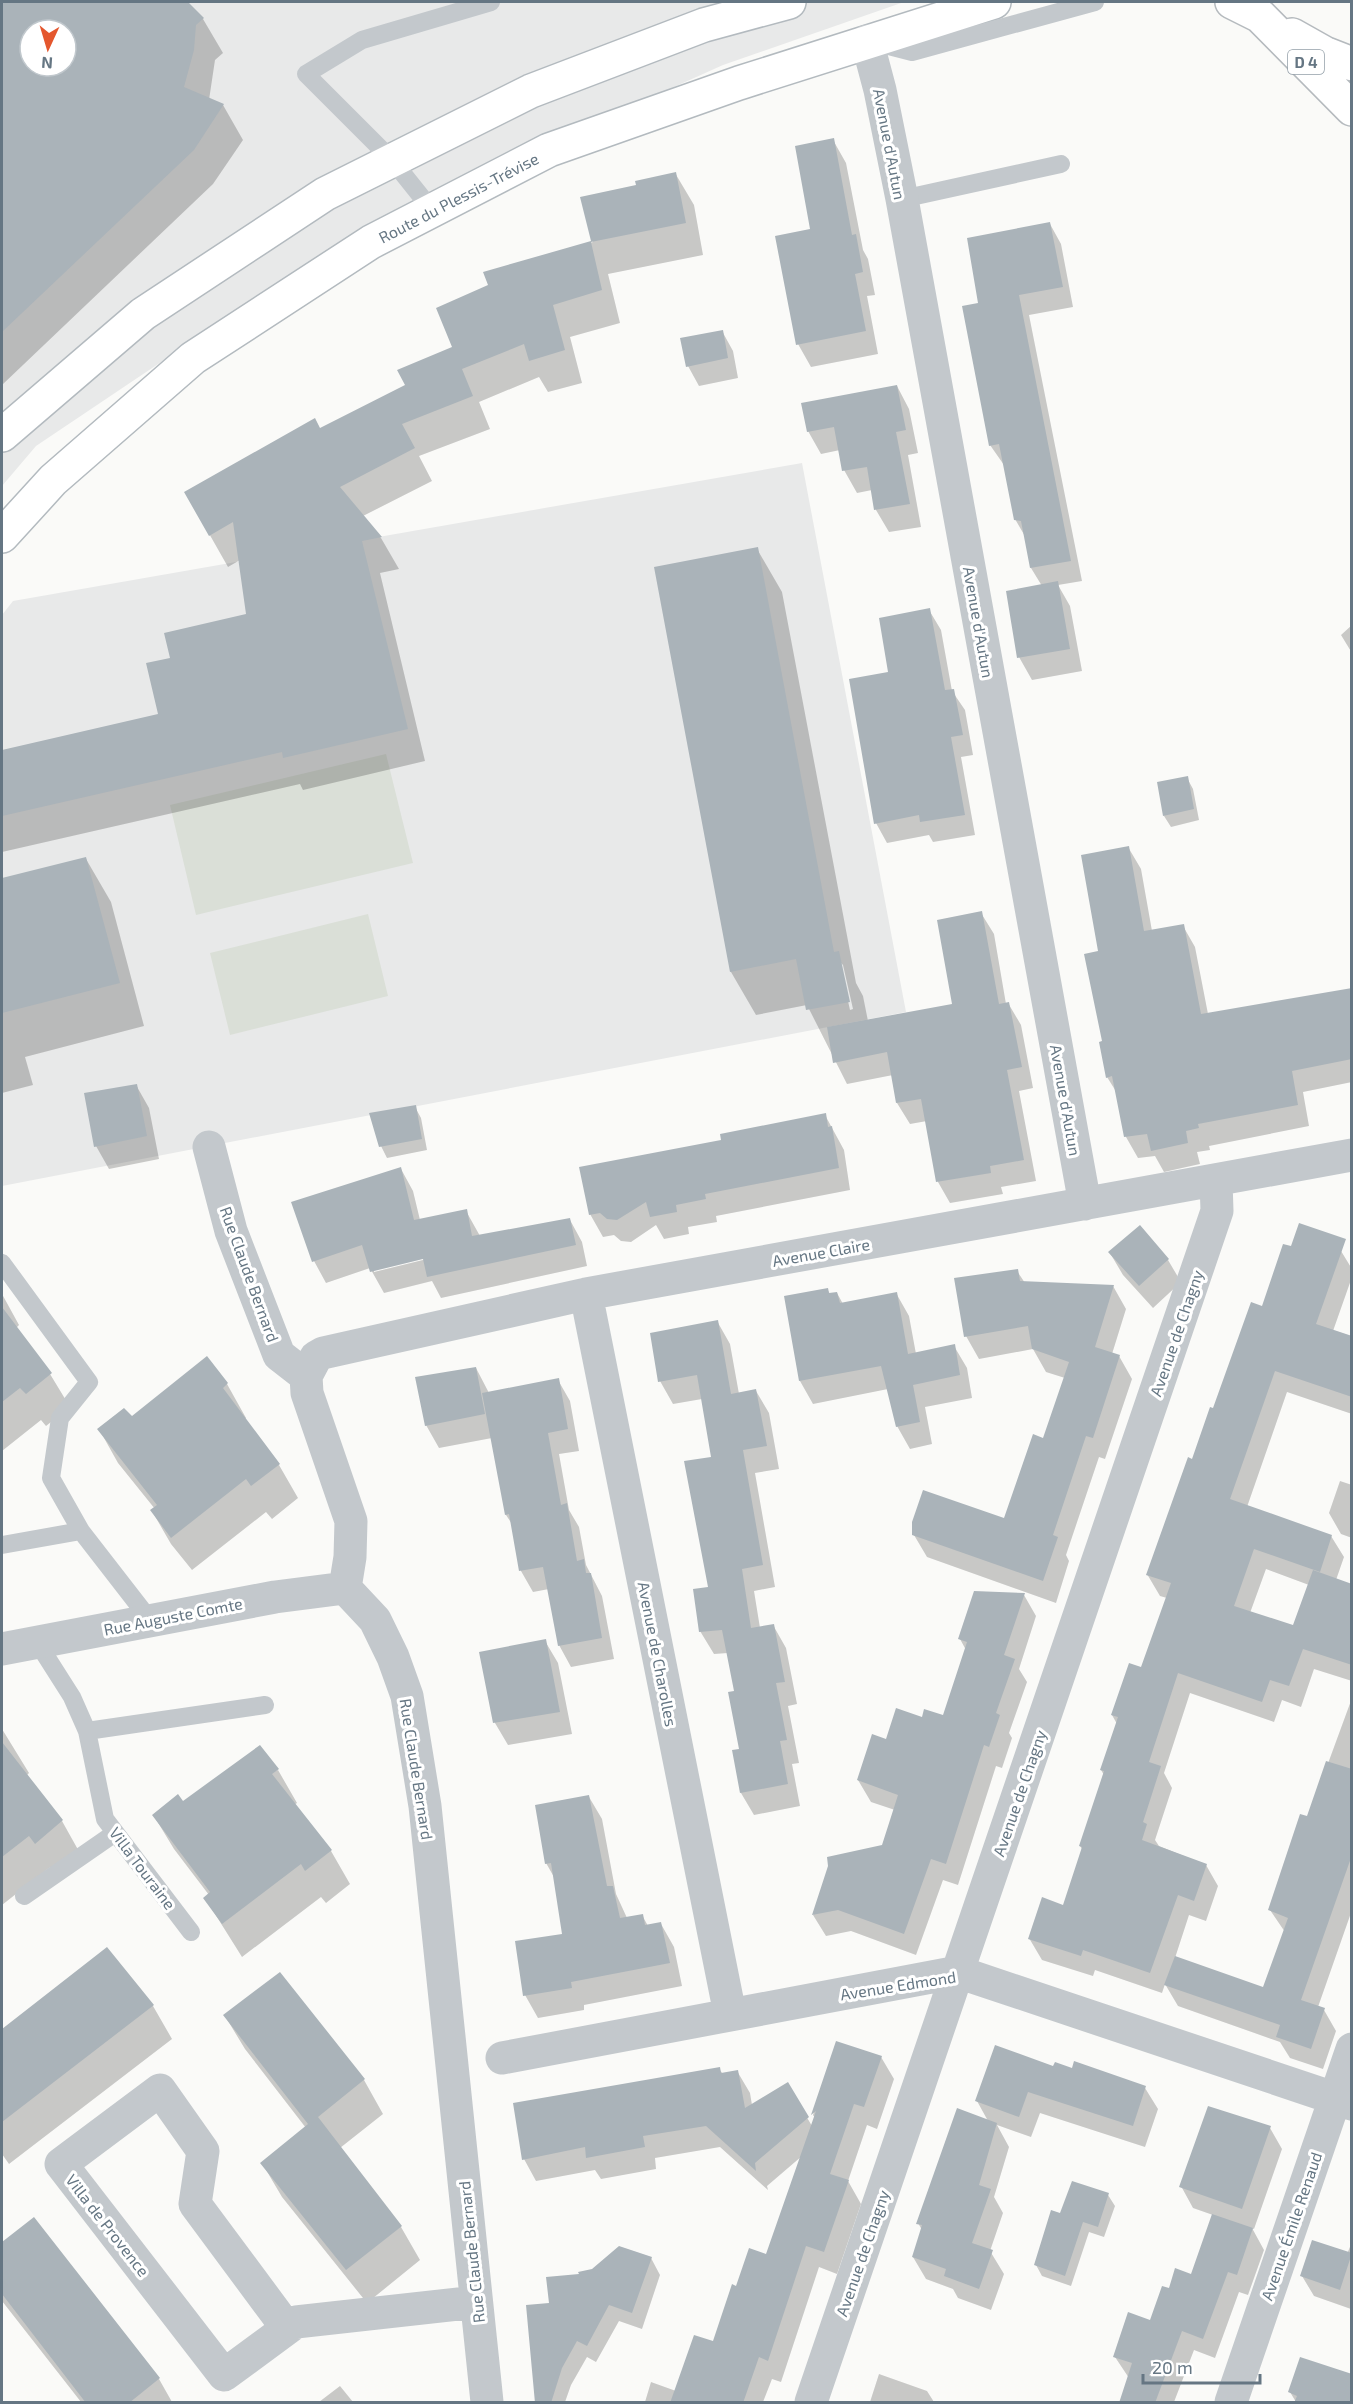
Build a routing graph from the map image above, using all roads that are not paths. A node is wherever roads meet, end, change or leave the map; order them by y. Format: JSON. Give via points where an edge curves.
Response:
{"nodes":[{"id":1,"x":491,"y":2,"type":"edge"},
{"id":2,"x":789,"y":2,"type":"edge"},
{"id":3,"x":994,"y":2,"type":"edge"},
{"id":4,"x":1095,"y":2,"type":"edge"},
{"id":5,"x":1246,"y":9,"type":"edge"},
{"id":6,"x":867,"y":41,"type":"junction"},
{"id":7,"x":1352,"y":64,"type":"edge"},
{"id":8,"x":1352,"y":109,"type":"edge"},
{"id":9,"x":392,"y":160,"type":"junction"},
{"id":10,"x":1061,"y":164,"type":"dead end"},
{"id":11,"x":902,"y":199,"type":"junction"},
{"id":12,"x":432,"y":210,"type":"junction"},
{"id":13,"x":2,"y":435,"type":"edge"},
{"id":14,"x":2,"y":536,"type":"edge"},
{"id":15,"x":209,"y":1147,"type":"dead end"},
{"id":16,"x":1352,"y":1155,"type":"edge"},
{"id":17,"x":1215,"y":1181,"type":"junction"},
{"id":18,"x":1085,"y":1204,"type":"junction"},
{"id":19,"x":2,"y":1263,"type":"edge"},
{"id":20,"x":586,"y":1294,"type":"junction"},
{"id":21,"x":306,"y":1376,"type":"junction"},
{"id":22,"x":81,"y":1531,"type":"junction"},
{"id":23,"x":2,"y":1545,"type":"edge"},
{"id":24,"x":345,"y":1588,"type":"junction"},
{"id":25,"x":150,"y":1620,"type":"junction"},
{"id":26,"x":38,"y":1642,"type":"junction"},
{"id":27,"x":2,"y":1648,"type":"edge"},
{"id":28,"x":265,"y":1705,"type":"dead end"},
{"id":29,"x":87,"y":1731,"type":"junction"},
{"id":30,"x":115,"y":1833,"type":"junction"},
{"id":31,"x":24,"y":1896,"type":"dead end"},
{"id":32,"x":191,"y":1932,"type":"dead end"},
{"id":33,"x":958,"y":1972,"type":"junction"},
{"id":34,"x":730,"y":2014,"type":"junction"},
{"id":35,"x":1352,"y":2049,"type":"edge"},
{"id":36,"x":502,"y":2058,"type":"dead end"},
{"id":37,"x":1343,"y":2101,"type":"edge"},
{"id":38,"x":476,"y":2302,"type":"junction"},
{"id":39,"x":287,"y":2328,"type":"junction"},
{"id":40,"x":487,"y":2403,"type":"edge"},
{"id":41,"x":811,"y":2403,"type":"edge"},
{"id":42,"x":1232,"y":2403,"type":"edge"}],
"edges":[{"from":1,"to":9,"type":"lane","via":[[362,40],[306,74]]},
{"from":2,"to":9,"type":"main road","via":[[704,25],[531,91]]},
{"from":3,"to":6,"type":"main road","name":"Route du Plessis-Trévise"},
{"from":4,"to":6,"type":"lane","via":[[912,52]]},
{"from":5,"to":7,"type":"main road","via":[[1324,53]]},
{"from":5,"to":8,"type":"main road","number":"D 4"},
{"from":6,"to":11,"type":"street","name":"Avenue d'Autun"},
{"from":6,"to":12,"type":"main road","name":"Route du Plessis-Trévise","via":[[549,150]]},
{"from":9,"to":12,"type":"lane"},
{"from":9,"to":13,"type":"main road","via":[[325,194],[143,314]]},
{"from":10,"to":11,"type":"lane"},
{"from":11,"to":18,"type":"street","name":"Avenue d'Autun"},
{"from":12,"to":14,"type":"main road","name":"Route du Plessis-Trévise","via":[[371,242],[193,358],[53,480]]},
{"from":15,"to":21,"type":"street","name":"Rue Claude Bernard","via":[[231,1232],[279,1355]]},
{"from":16,"to":17,"type":"street","name":"Avenue Claire"},
{"from":17,"to":18,"type":"street","name":"Avenue Claire"},
{"from":17,"to":33,"type":"street","name":"Avenue de Chagny","via":[[1217,1211]]},
{"from":18,"to":20,"type":"street","name":"Avenue Claire"},
{"from":19,"to":22,"type":"lane","via":[[89,1382],[60,1418],[51,1478]]},
{"from":20,"to":21,"type":"street","name":"Avenue Claire","via":[[323,1353],[316,1357]]},
{"from":20,"to":34,"type":"street","name":"Avenue de Charolles"},
{"from":21,"to":24,"type":"street","via":[[307,1393],[351,1521]]},
{"from":22,"to":23,"type":"lane"},
{"from":22,"to":25,"type":"lane"},
{"from":24,"to":25,"type":"street","name":"Rue Auguste Comte"},
{"from":24,"to":38,"type":"street","name":"Rue Claude Bernard","via":[[375,1620],[407,1696],[425,1806]]},
{"from":25,"to":26,"type":"street","name":"Rue Auguste Comte"},
{"from":26,"to":27,"type":"street","name":"Rue Auguste Comte"},
{"from":26,"to":29,"type":"lane","name":"Villa Touraine","via":[[72,1697]]},
{"from":28,"to":29,"type":"lane"},
{"from":29,"to":30,"type":"lane","name":"Villa Touraine","via":[[105,1819]]},
{"from":30,"to":31,"type":"lane"},
{"from":30,"to":32,"type":"lane","name":"Villa Touraine"},
{"from":33,"to":34,"type":"street","name":"Avenue Edmond"},
{"from":33,"to":37,"type":"street","name":"Avenue Edmond"},
{"from":33,"to":41,"type":"street","name":"Avenue de Chagny"},
{"from":34,"to":36,"type":"street","name":"Avenue Edmond"},
{"from":35,"to":37,"type":"street","name":"Avenue Émile Renaud"},
{"from":37,"to":42,"type":"street","name":"Avenue Émile Renaud"},
{"from":38,"to":39,"type":"street","name":"Villa de Provence","via":[[296,2322]]},
{"from":38,"to":40,"type":"street","name":"Rue Claude Bernard"},
{"from":39,"to":39,"type":"street","name":"Villa de Provence","via":[[195,2204],[203,2151],[160,2090],[61,2164],[224,2375]]}]}
